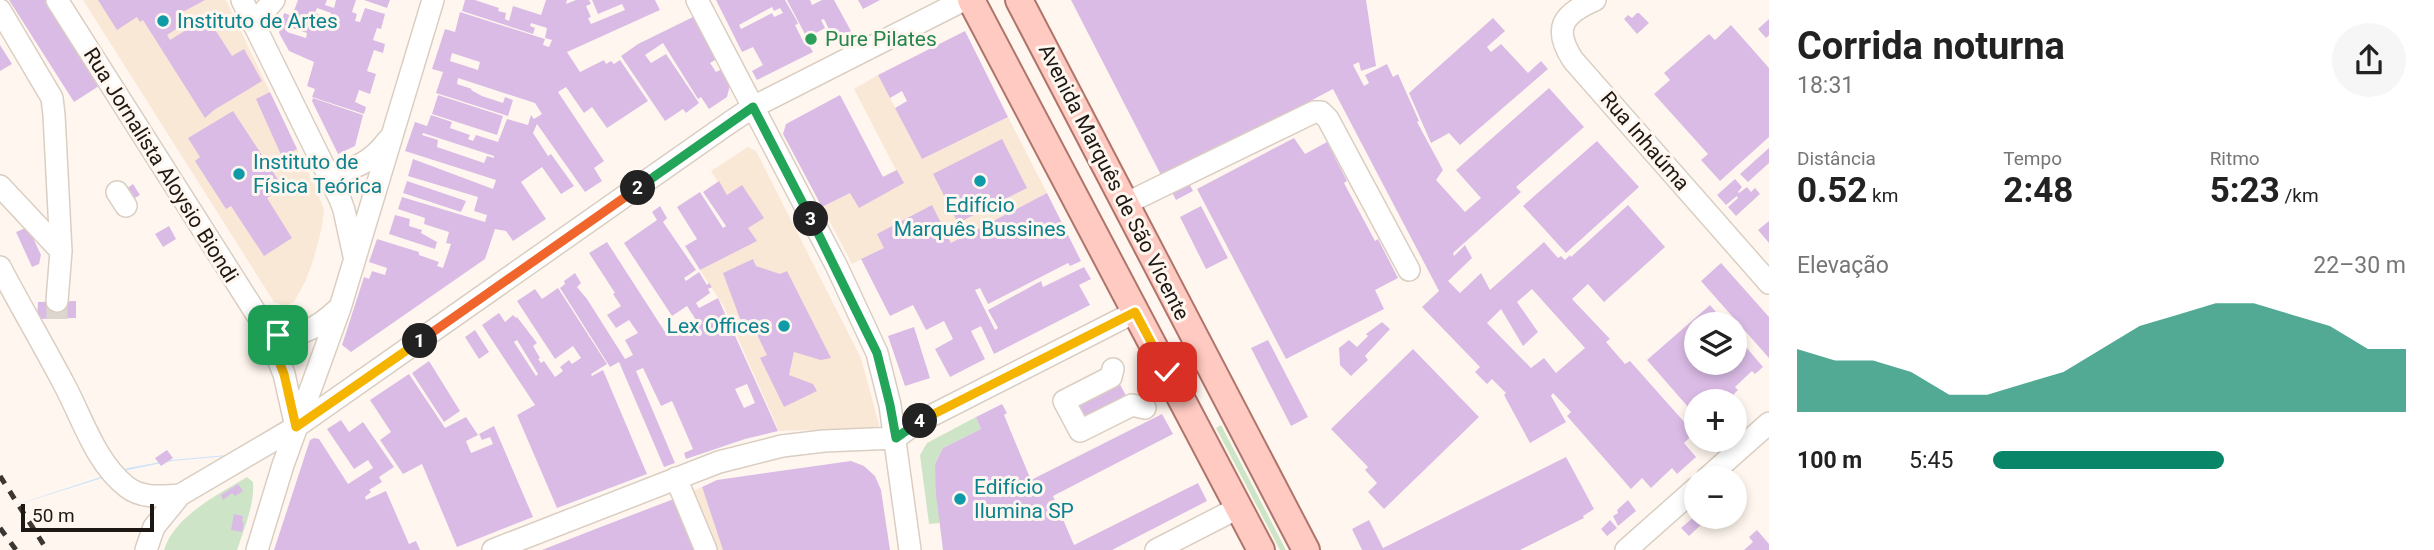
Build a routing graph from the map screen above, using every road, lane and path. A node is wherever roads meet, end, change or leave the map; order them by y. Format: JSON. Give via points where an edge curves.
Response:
{"nodes":[{"id":1,"x":57,"y":0,"type":"edge"},
{"id":2,"x":242,"y":0,"type":"edge"},
{"id":3,"x":274,"y":0,"type":"edge"},
{"id":4,"x":433,"y":0,"type":"edge"},
{"id":5,"x":697,"y":0,"type":"edge"},
{"id":6,"x":964,"y":0,"type":"edge"},
{"id":7,"x":971,"y":0,"type":"edge"},
{"id":8,"x":1019,"y":0,"type":"edge"},
{"id":9,"x":1595,"y":0,"type":"edge"},
{"id":10,"x":0,"y":10,"type":"edge"},
{"id":11,"x":253,"y":24,"type":"junction"},
{"id":12,"x":753,"y":107,"type":"junction"},
{"id":13,"x":393,"y":133,"type":"junction"},
{"id":14,"x":327,"y":173,"type":"junction"},
{"id":15,"x":0,"y":186,"type":"edge"},
{"id":16,"x":1125,"y":204,"type":"junction"},
{"id":17,"x":61,"y":251,"type":"junction"},
{"id":18,"x":354,"y":258,"type":"junction"},
{"id":19,"x":0,"y":267,"type":"edge"},
{"id":20,"x":1409,"y":270,"type":"dead end"},
{"id":21,"x":1769,"y":283,"type":"edge"},
{"id":22,"x":57,"y":301,"type":"tunnel mouth"},
{"id":23,"x":340,"y":308,"type":"junction"},
{"id":24,"x":1135,"y":312,"type":"junction"},
{"id":25,"x":266,"y":329,"type":"junction"},
{"id":26,"x":1113,"y":369,"type":"dead end"},
{"id":27,"x":1145,"y":408,"type":"dead end"},
{"id":28,"x":296,"y":427,"type":"junction"},
{"id":29,"x":1766,"y":433,"type":"edge"},
{"id":30,"x":896,"y":438,"type":"junction"},
{"id":31,"x":1723,"y":466,"type":"edge"},
{"id":32,"x":676,"y":478,"type":"junction"},
{"id":33,"x":180,"y":495,"type":"junction"},
{"id":34,"x":1684,"y":499,"type":"edge"},
{"id":35,"x":1238,"y":508,"type":"junction"},
{"id":36,"x":146,"y":550,"type":"edge"},
{"id":37,"x":257,"y":550,"type":"edge"},
{"id":38,"x":493,"y":550,"type":"edge"},
{"id":39,"x":706,"y":550,"type":"edge"},
{"id":40,"x":910,"y":550,"type":"edge"},
{"id":41,"x":1156,"y":550,"type":"edge"},
{"id":42,"x":1261,"y":550,"type":"edge"},
{"id":43,"x":1306,"y":550,"type":"edge"},
{"id":44,"x":1626,"y":550,"type":"edge"}],
"edges":[{"from":1,"to":25,"type":"street","name":"Rua Jornalista Aloysio Biondi"},
{"from":2,"to":11,"type":"street"},
{"from":3,"to":11,"type":"street"},
{"from":4,"to":13,"type":"street"},
{"from":5,"to":12,"type":"street"},
{"from":6,"to":12,"type":"street"},
{"from":7,"to":24,"type":"main road","name":"Avenida Marquês de São Vicente"},
{"from":8,"to":16,"type":"main road","name":"Avenida Marquês de São Vicente"},
{"from":9,"to":21,"type":"street","name":"Rua Inhaúma","via":[[1566,18],[1565,47]]},
{"from":10,"to":17,"type":"street","via":[[52,98]]},
{"from":11,"to":14,"type":"street"},
{"from":12,"to":28,"type":"street"},
{"from":12,"to":30,"type":"street","via":[[877,353]]},
{"from":13,"to":14,"type":"street","via":[[361,166]]},
{"from":13,"to":18,"type":"street"},
{"from":14,"to":18,"type":"street","via":[[344,210]]},
{"from":15,"to":17,"type":"street"},
{"from":16,"to":20,"type":"street","via":[[1314,112],[1321,113]]},
{"from":16,"to":43,"type":"main road","name":"Avenida Marquês de São Vicente"},
{"from":17,"to":22,"type":"street"},
{"from":18,"to":23,"type":"street"},
{"from":19,"to":33,"type":"street","via":[[94,445],[113,472],[128,488],[143,495]]},
{"from":23,"to":25,"type":"street","via":[[304,333],[278,335]]},
{"from":23,"to":28,"type":"street"},
{"from":24,"to":30,"type":"street"},
{"from":24,"to":35,"type":"main road","name":"Avenida Marquês de São Vicente"},
{"from":25,"to":28,"type":"street","name":"Rua Jornalista Aloysio Biondi","via":[[284,374]]},
{"from":26,"to":27,"type":"street","via":[[1111,377],[1064,401],[1080,431],[1132,405]]},
{"from":28,"to":33,"type":"street"},
{"from":28,"to":37,"type":"street"},
{"from":29,"to":31,"type":"street"},
{"from":30,"to":32,"type":"street","via":[[782,446],[729,458]]},
{"from":30,"to":40,"type":"street"},
{"from":32,"to":38,"type":"street"},
{"from":32,"to":39,"type":"street"},
{"from":33,"to":36,"type":"street","via":[[154,527]]},
{"from":34,"to":44,"type":"street"},
{"from":35,"to":41,"type":"street"},
{"from":35,"to":42,"type":"main road","name":"Avenida Marquês de São Vicente"}]}
